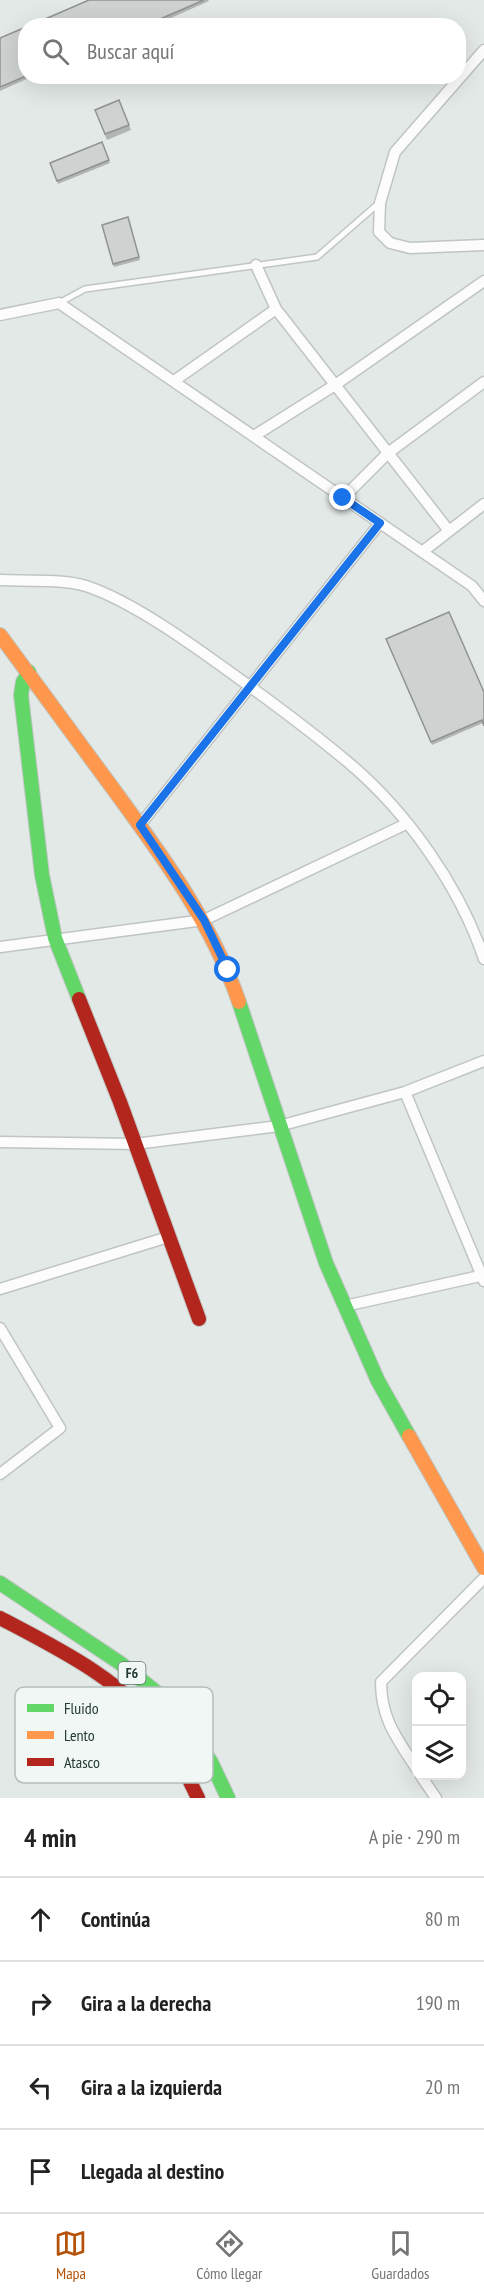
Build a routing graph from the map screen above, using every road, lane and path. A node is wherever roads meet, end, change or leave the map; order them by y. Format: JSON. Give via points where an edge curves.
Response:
{"nodes":[{"id":1,"x":484,"y":50,"type":"edge"},
{"id":2,"x":466,"y":71,"type":"edge"},
{"id":3,"x":454,"y":84,"type":"edge"},
{"id":4,"x":380,"y":202,"type":"junction"},
{"id":5,"x":484,"y":245,"type":"edge"},
{"id":6,"x":256,"y":265,"type":"junction"},
{"id":7,"x":484,"y":281,"type":"edge"},
{"id":8,"x":59,"y":303,"type":"junction"},
{"id":9,"x":276,"y":309,"type":"junction"},
{"id":10,"x":0,"y":315,"type":"edge"},
{"id":11,"x":174,"y":381,"type":"junction"},
{"id":12,"x":484,"y":382,"type":"edge"},
{"id":13,"x":335,"y":385,"type":"junction"},
{"id":14,"x":254,"y":436,"type":"junction"},
{"id":15,"x":388,"y":453,"type":"junction"},
{"id":16,"x":343,"y":498,"type":"junction"},
{"id":17,"x":484,"y":504,"type":"edge"},
{"id":18,"x":380,"y":523,"type":"junction"},
{"id":19,"x":449,"y":531,"type":"junction"},
{"id":20,"x":422,"y":552,"type":"junction"},
{"id":21,"x":0,"y":579,"type":"edge"},
{"id":22,"x":484,"y":601,"type":"edge"},
{"id":23,"x":0,"y":635,"type":"edge"},
{"id":24,"x":28,"y":672,"type":"junction"},
{"id":25,"x":250,"y":686,"type":"junction"},
{"id":26,"x":406,"y":824,"type":"junction"},
{"id":27,"x":140,"y":825,"type":"junction"},
{"id":28,"x":204,"y":920,"type":"junction"},
{"id":29,"x":55,"y":938,"type":"junction"},
{"id":30,"x":0,"y":947,"type":"edge"},
{"id":31,"x":484,"y":959,"type":"edge"},
{"id":32,"x":484,"y":1061,"type":"edge"},
{"id":33,"x":405,"y":1092,"type":"junction"},
{"id":34,"x":279,"y":1126,"type":"junction"},
{"id":35,"x":0,"y":1142,"type":"edge"},
{"id":36,"x":135,"y":1144,"type":"junction"},
{"id":37,"x":168,"y":1237,"type":"junction"},
{"id":38,"x":482,"y":1279,"type":"edge"},
{"id":39,"x":0,"y":1289,"type":"edge"},
{"id":40,"x":345,"y":1306,"type":"junction"},
{"id":41,"x":199,"y":1319,"type":"dead end"},
{"id":42,"x":0,"y":1328,"type":"edge"},
{"id":43,"x":0,"y":1474,"type":"edge"},
{"id":44,"x":484,"y":1568,"type":"edge"},
{"id":45,"x":484,"y":1578,"type":"edge"},
{"id":46,"x":0,"y":1583,"type":"edge"},
{"id":47,"x":0,"y":1618,"type":"edge"},
{"id":48,"x":116,"y":1687,"type":"edge"},
{"id":49,"x":150,"y":1687,"type":"edge"},
{"id":50,"x":412,"y":1760,"type":"edge"},
{"id":51,"x":213,"y":1766,"type":"edge"},
{"id":52,"x":424,"y":1780,"type":"edge"},
{"id":53,"x":190,"y":1783,"type":"edge"},
{"id":54,"x":198,"y":1798,"type":"edge"},
{"id":55,"x":228,"y":1798,"type":"edge"},
{"id":56,"x":436,"y":1798,"type":"edge"}],
"edges":[{"from":1,"to":2,"type":"street"},
{"from":3,"to":4,"type":"street","via":[[395,152]]},
{"from":4,"to":5,"type":"street","via":[[379,232],[390,243],[410,248]]},
{"from":4,"to":6,"type":"lane","via":[[317,256]]},
{"from":6,"to":8,"type":"lane","via":[[85,289]]},
{"from":6,"to":9,"type":"street"},
{"from":7,"to":13,"type":"street"},
{"from":8,"to":10,"type":"street"},
{"from":8,"to":11,"type":"street"},
{"from":9,"to":11,"type":"street"},
{"from":9,"to":13,"type":"street"},
{"from":11,"to":14,"type":"street"},
{"from":12,"to":15,"type":"street"},
{"from":13,"to":14,"type":"street"},
{"from":13,"to":15,"type":"street"},
{"from":14,"to":16,"type":"street"},
{"from":15,"to":16,"type":"street"},
{"from":15,"to":19,"type":"street"},
{"from":16,"to":18,"type":"street"},
{"from":17,"to":19,"type":"street"},
{"from":18,"to":20,"type":"street"},
{"from":18,"to":25,"type":"street"},
{"from":19,"to":20,"type":"street"},
{"from":20,"to":22,"type":"street","via":[[472,586]]},
{"from":21,"to":25,"type":"street","via":[[84,585],[197,648]]},
{"from":23,"to":24,"type":"main road"},
{"from":24,"to":27,"type":"main road"},
{"from":24,"to":29,"type":"main road","via":[[21,695],[42,875]]},
{"from":25,"to":26,"type":"street","via":[[351,764]]},
{"from":25,"to":27,"type":"street"},
{"from":26,"to":28,"type":"street"},
{"from":26,"to":31,"type":"street","via":[[458,896]]},
{"from":27,"to":28,"type":"main road"},
{"from":28,"to":29,"type":"street"},
{"from":28,"to":34,"type":"main road","via":[[228,970]]},
{"from":29,"to":30,"type":"street"},
{"from":29,"to":36,"type":"main road"},
{"from":32,"to":33,"type":"street"},
{"from":33,"to":34,"type":"street"},
{"from":33,"to":38,"type":"street"},
{"from":34,"to":36,"type":"street"},
{"from":34,"to":40,"type":"main road","via":[[326,1263]]},
{"from":35,"to":36,"type":"street"},
{"from":36,"to":37,"type":"main road"},
{"from":37,"to":39,"type":"street"},
{"from":37,"to":41,"type":"main road"},
{"from":38,"to":40,"type":"street"},
{"from":40,"to":44,"type":"main road","via":[[378,1382]]},
{"from":42,"to":43,"type":"street","via":[[60,1428]]},
{"from":45,"to":50,"type":"street","via":[[381,1682],[381,1704]]},
{"from":46,"to":49,"type":"main road","number":"F6"},
{"from":47,"to":48,"type":"main road","number":"F6","via":[[72,1657]]},
{"from":51,"to":55,"type":"main road","number":"F6"},
{"from":52,"to":56,"type":"street"},
{"from":53,"to":54,"type":"main road","number":"F6"}]}
